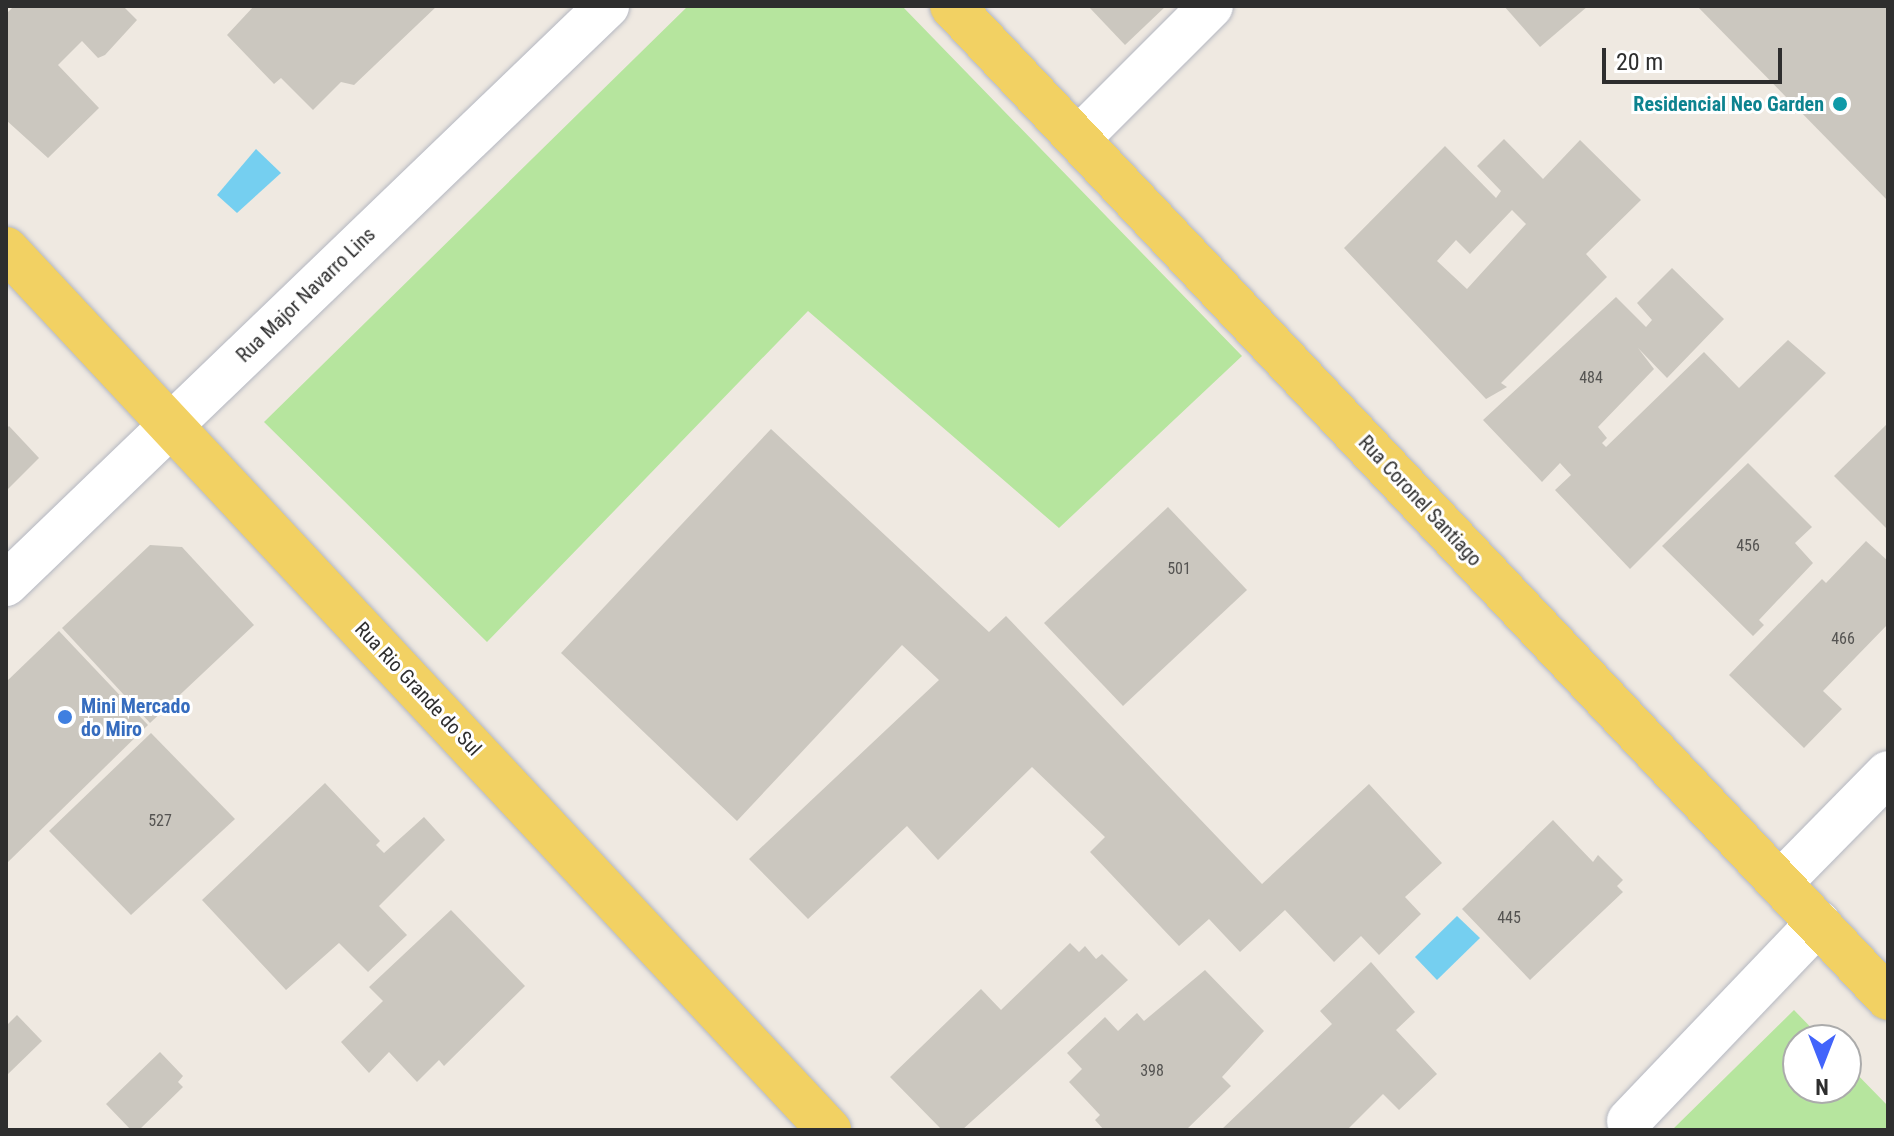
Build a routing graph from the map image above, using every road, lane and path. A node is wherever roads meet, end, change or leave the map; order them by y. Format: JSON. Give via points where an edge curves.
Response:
{"nodes":[{"id":1,"x":607,"y":6,"type":"edge"},
{"id":2,"x":952,"y":6,"type":"edge"},
{"id":3,"x":1211,"y":6,"type":"edge"},
{"id":4,"x":1078,"y":139,"type":"junction"},
{"id":5,"x":6,"y":249,"type":"edge"},
{"id":6,"x":171,"y":425,"type":"junction"},
{"id":7,"x":6,"y":584,"type":"edge"},
{"id":8,"x":1888,"y":773,"type":"edge"},
{"id":9,"x":1780,"y":883,"type":"junction"},
{"id":10,"x":1818,"y":923,"type":"junction"},
{"id":11,"x":1888,"y":998,"type":"edge"},
{"id":12,"x":1629,"y":1121,"type":"dead end"},
{"id":13,"x":829,"y":1130,"type":"edge"}],
"edges":[{"from":1,"to":6,"type":"street","name":"Rua Major Navarro Lins"},
{"from":2,"to":4,"type":"main road","name":"Rua Coronel Santiago"},
{"from":3,"to":4,"type":"street"},
{"from":4,"to":9,"type":"main road","name":"Rua Coronel Santiago"},
{"from":5,"to":6,"type":"main road","name":"Rua Rio Grande do Sul"},
{"from":6,"to":7,"type":"street","name":"Rua Major Navarro Lins"},
{"from":6,"to":13,"type":"main road","name":"Rua Rio Grande do Sul"},
{"from":8,"to":9,"type":"street"},
{"from":9,"to":10,"type":"main road","name":"Rua Coronel Santiago"},
{"from":10,"to":11,"type":"main road","name":"Rua Coronel Santiago"},
{"from":10,"to":12,"type":"street"}]}
